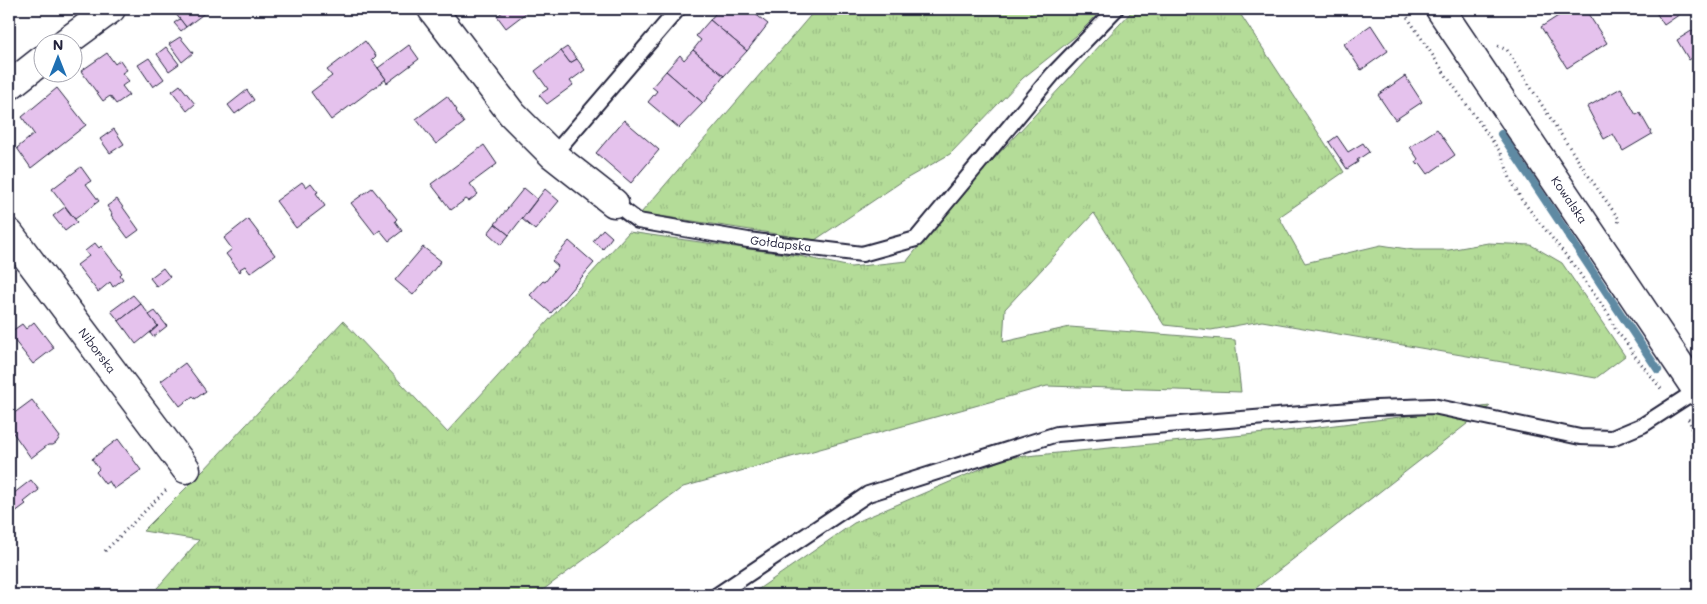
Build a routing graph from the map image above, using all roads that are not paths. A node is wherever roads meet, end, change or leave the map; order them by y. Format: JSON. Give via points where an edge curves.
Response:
{"nodes":[{"id":1,"x":111,"y":9,"type":"edge"},
{"id":2,"x":432,"y":9,"type":"edge"},
{"id":3,"x":678,"y":9,"type":"edge"},
{"id":4,"x":1116,"y":9,"type":"edge"},
{"id":5,"x":1440,"y":9,"type":"edge"},
{"id":6,"x":80,"y":32,"type":"edge"},
{"id":7,"x":32,"y":68,"type":"edge"},
{"id":8,"x":9,"y":86,"type":"edge"},
{"id":9,"x":553,"y":155,"type":"junction"},
{"id":10,"x":614,"y":203,"type":"joint"},
{"id":11,"x":9,"y":233,"type":"edge"},
{"id":12,"x":1698,"y":391,"type":"edge"},
{"id":13,"x":186,"y":470,"type":"road end"},
{"id":14,"x":717,"y":595,"type":"edge"}],
"edges":[{"from":1,"to":6,"type":"street"},
{"from":2,"to":9,"type":"street","name":"Gołdapska","via":[[512,114]]},
{"from":3,"to":9,"type":"lane"},
{"from":4,"to":10,"type":"lane","name":"Gołdapska","via":[[1053,74],[916,239],[862,254],[748,240],[638,221]]},
{"from":5,"to":12,"type":"street","name":"Kowalska"},
{"from":7,"to":8,"type":"street"},
{"from":9,"to":10,"type":"street","name":"Gołdapska"},
{"from":11,"to":13,"type":"street","name":"Niborska"},
{"from":12,"to":14,"type":"lane","via":[[1643,425],[1612,438],[1580,437],[1433,406],[1057,434],[868,494]]}]}
